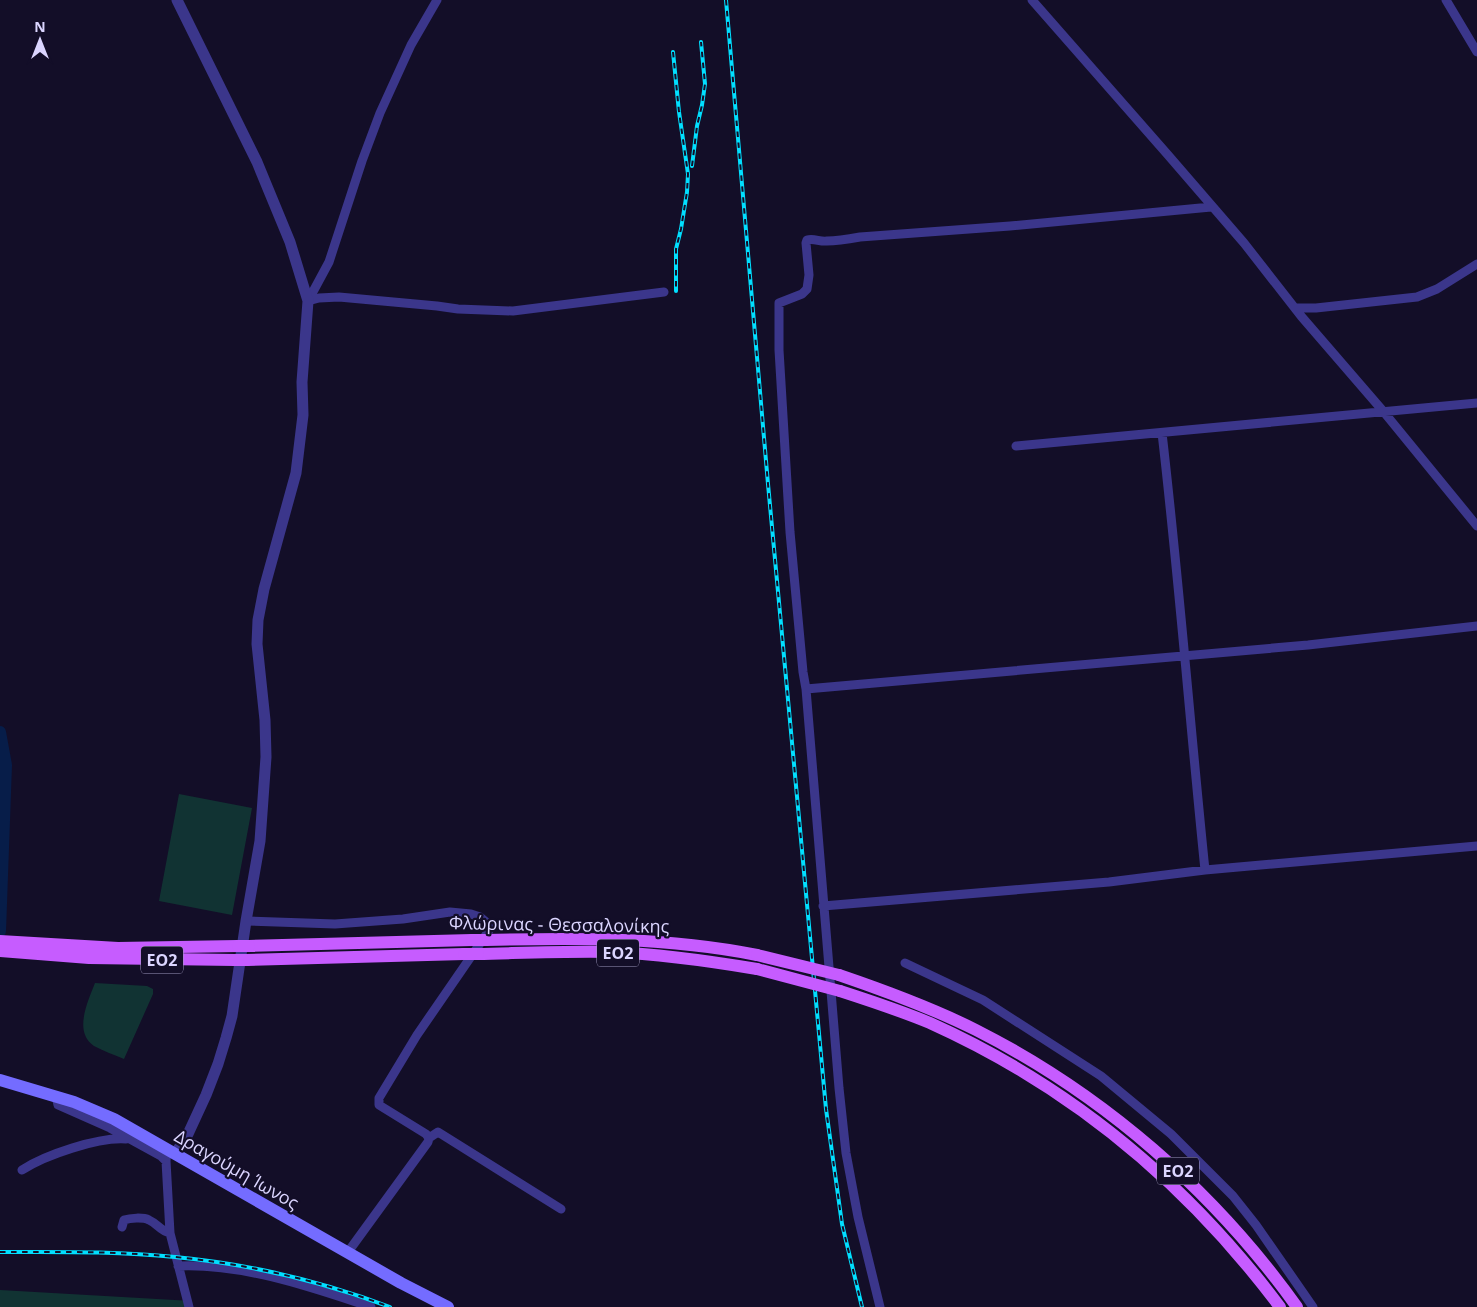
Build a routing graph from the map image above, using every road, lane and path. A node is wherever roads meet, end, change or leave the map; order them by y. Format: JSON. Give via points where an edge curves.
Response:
{"nodes":[{"id":1,"x":177,"y":0,"type":"edge"},
{"id":2,"x":437,"y":0,"type":"edge"},
{"id":3,"x":1032,"y":0,"type":"edge"},
{"id":4,"x":1446,"y":0,"type":"edge"},
{"id":5,"x":1477,"y":52,"type":"edge"},
{"id":6,"x":1212,"y":206,"type":"junction"},
{"id":7,"x":1477,"y":264,"type":"edge"},
{"id":8,"x":664,"y":292,"type":"dead end"},
{"id":9,"x":308,"y":301,"type":"junction"},
{"id":10,"x":1294,"y":308,"type":"junction"},
{"id":11,"x":1477,"y":403,"type":"edge"},
{"id":12,"x":1383,"y":411,"type":"junction"},
{"id":13,"x":1162,"y":433,"type":"junction"},
{"id":14,"x":1016,"y":446,"type":"dead end"},
{"id":15,"x":1477,"y":526,"type":"edge"},
{"id":16,"x":1477,"y":626,"type":"edge"},
{"id":17,"x":1184,"y":655,"type":"junction"},
{"id":18,"x":806,"y":688,"type":"junction"},
{"id":19,"x":1477,"y":846,"type":"edge"},
{"id":20,"x":1205,"y":870,"type":"junction"},
{"id":21,"x":823,"y":906,"type":"junction"},
{"id":22,"x":246,"y":921,"type":"junction"},
{"id":23,"x":0,"y":941,"type":"edge"},
{"id":24,"x":0,"y":951,"type":"edge"},
{"id":25,"x":91,"y":952,"type":"junction"},
{"id":26,"x":905,"y":963,"type":"dead end"},
{"id":27,"x":0,"y":1080,"type":"edge"},
{"id":28,"x":56,"y":1096,"type":"junction"},
{"id":29,"x":429,"y":1138,"type":"junction"},
{"id":30,"x":128,"y":1139,"type":"junction"},
{"id":31,"x":169,"y":1155,"type":"junction"},
{"id":32,"x":22,"y":1170,"type":"dead end"},
{"id":33,"x":560,"y":1209,"type":"dead end"},
{"id":34,"x":122,"y":1227,"type":"dead end"},
{"id":35,"x":170,"y":1233,"type":"junction"},
{"id":36,"x":348,"y":1252,"type":"junction"},
{"id":37,"x":178,"y":1266,"type":"junction"},
{"id":38,"x":188,"y":1307,"type":"edge"},
{"id":39,"x":371,"y":1307,"type":"edge"},
{"id":40,"x":448,"y":1307,"type":"edge"},
{"id":41,"x":880,"y":1307,"type":"edge"},
{"id":42,"x":1280,"y":1307,"type":"edge"},
{"id":43,"x":1297,"y":1307,"type":"edge"},
{"id":44,"x":1313,"y":1307,"type":"edge"}],
"edges":[{"from":1,"to":9,"type":"street","via":[[257,162],[290,242]]},
{"from":2,"to":9,"type":"street","via":[[411,45],[380,113],[329,262]]},
{"from":3,"to":6,"type":"street"},
{"from":4,"to":5,"type":"street"},
{"from":6,"to":10,"type":"street"},
{"from":6,"to":18,"type":"street","via":[[838,241],[807,240],[808,288],[802,294],[779,303],[790,532]]},
{"from":7,"to":10,"type":"street","via":[[1437,289],[1417,297]]},
{"from":8,"to":9,"type":"street","via":[[513,311],[339,298]]},
{"from":9,"to":22,"type":"street","via":[[299,454],[258,620],[266,757],[260,841]]},
{"from":10,"to":12,"type":"street"},
{"from":11,"to":12,"type":"street"},
{"from":12,"to":13,"type":"street"},
{"from":12,"to":15,"type":"street"},
{"from":13,"to":14,"type":"street"},
{"from":13,"to":17,"type":"street"},
{"from":16,"to":17,"type":"street"},
{"from":17,"to":18,"type":"street"},
{"from":17,"to":20,"type":"street"},
{"from":18,"to":21,"type":"street"},
{"from":19,"to":20,"type":"street"},
{"from":20,"to":21,"type":"street","via":[[1109,882]]},
{"from":21,"to":41,"type":"street","via":[[846,1153]]},
{"from":22,"to":29,"type":"street","via":[[335,924],[450,912],[471,914],[486,922],[490,929],[417,1035],[379,1098],[380,1105]]},
{"from":22,"to":31,"type":"street","via":[[232,1016],[218,1064],[193,1122]]},
{"from":23,"to":25,"type":"main road","name":"Φλώρινας - Θεσσαλονίκης","number":"ΕΟ2"},
{"from":24,"to":25,"type":"main road","name":"Φλώρινας - Θεσσαλονίκης","number":"ΕΟ2"},
{"from":25,"to":42,"type":"main road","name":"Φλώρινας - Θεσσαλονίκης","number":"ΕΟ2","bridge":true,"via":[[241,960],[614,952],[757,969],[840,991],[970,1042],[1100,1123],[1167,1179],[1229,1242]]},
{"from":25,"to":43,"type":"main road","name":"Φλώρινας - Θεσσαλονίκης","number":"ΕΟ2","bridge":true,"via":[[472,940],[646,940],[757,955],[839,976],[931,1009],[975,1030],[1034,1062],[1108,1112],[1176,1170],[1239,1234]]},
{"from":26,"to":44,"type":"street","via":[[992,1005],[1101,1076],[1172,1134],[1233,1196]]},
{"from":27,"to":28,"type":"main road","name":"Δραγούμη Ίωνος"},
{"from":28,"to":30,"type":"street","via":[[58,1105]]},
{"from":28,"to":31,"type":"main road","name":"Δραγούμη Ίωνος","via":[[114,1119]]},
{"from":29,"to":33,"type":"street","via":[[434,1133],[442,1133]]},
{"from":29,"to":36,"type":"street"},
{"from":30,"to":31,"type":"street","via":[[161,1156]]},
{"from":30,"to":32,"type":"street","via":[[116,1138],[79,1147],[34,1162]]},
{"from":31,"to":35,"type":"street"},
{"from":31,"to":36,"type":"main road","name":"Δραγούμη Ίωνος"},
{"from":34,"to":35,"type":"street","via":[[124,1220],[144,1219]]},
{"from":35,"to":37,"type":"street"},
{"from":36,"to":40,"type":"main road","name":"Δραγούμη Ίωνος"},
{"from":37,"to":38,"type":"street"},
{"from":37,"to":39,"type":"street","via":[[252,1274],[313,1288]]}]}
